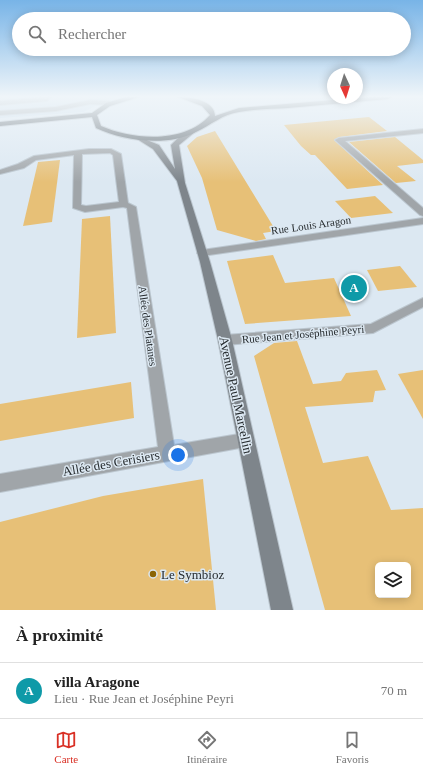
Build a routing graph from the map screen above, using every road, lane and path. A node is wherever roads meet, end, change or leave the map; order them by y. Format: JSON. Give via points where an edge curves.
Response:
{"nodes":[{"id":1,"x":96,"y":125,"type":"edge"},
{"id":2,"x":202,"y":125,"type":"edge"},
{"id":3,"x":193,"y":131,"type":"junction"},
{"id":4,"x":423,"y":131,"type":"edge"},
{"id":5,"x":140,"y":139,"type":"junction"},
{"id":6,"x":72,"y":153,"type":"junction"},
{"id":7,"x":0,"y":172,"type":"edge"},
{"id":8,"x":181,"y":183,"type":"junction"},
{"id":9,"x":124,"y":204,"type":"junction"},
{"id":10,"x":423,"y":213,"type":"edge"},
{"id":11,"x":423,"y":221,"type":"edge"},
{"id":12,"x":202,"y":253,"type":"junction"},
{"id":13,"x":423,"y":302,"type":"edge"},
{"id":14,"x":225,"y":340,"type":"junction"},
{"id":15,"x":245,"y":440,"type":"junction"},
{"id":16,"x":167,"y":453,"type":"junction"},
{"id":17,"x":0,"y":483,"type":"edge"},
{"id":18,"x":282,"y":610,"type":"edge"}],
"edges":[{"from":1,"to":5,"type":"main road","via":[[107,133]]},
{"from":2,"to":3,"type":"main road"},
{"from":3,"to":5,"type":"main road","via":[[168,137]]},
{"from":3,"to":8,"type":"street","name":"Avenue Paul Marcellin","via":[[175,145]]},
{"from":4,"to":10,"type":"street","via":[[339,140]]},
{"from":5,"to":8,"type":"street","name":"Avenue Paul Marcellin","via":[[156,147]]},
{"from":6,"to":7,"type":"street","via":[[34,158],[21,166]]},
{"from":6,"to":9,"type":"street","name":"Allée des Platanes","via":[[111,151],[116,154]]},
{"from":6,"to":9,"type":"street","via":[[76,206],[84,209]]},
{"from":8,"to":12,"type":"street","name":"Avenue Paul Marcellin"},
{"from":9,"to":16,"type":"street","name":"Allée des Platanes","via":[[131,207]]},
{"from":11,"to":12,"type":"street","name":"Rue Louis Aragon"},
{"from":12,"to":14,"type":"street","name":"Avenue Paul Marcellin"},
{"from":13,"to":14,"type":"street","name":"Rue Jean et Joséphine Peyri","via":[[374,328]]},
{"from":14,"to":15,"type":"street","name":"Avenue Paul Marcellin"},
{"from":15,"to":16,"type":"street","name":"Allée des Cerisiers"},
{"from":15,"to":18,"type":"street","name":"Avenue Paul Marcellin"},
{"from":16,"to":17,"type":"street","name":"Allée des Cerisiers"}]}
